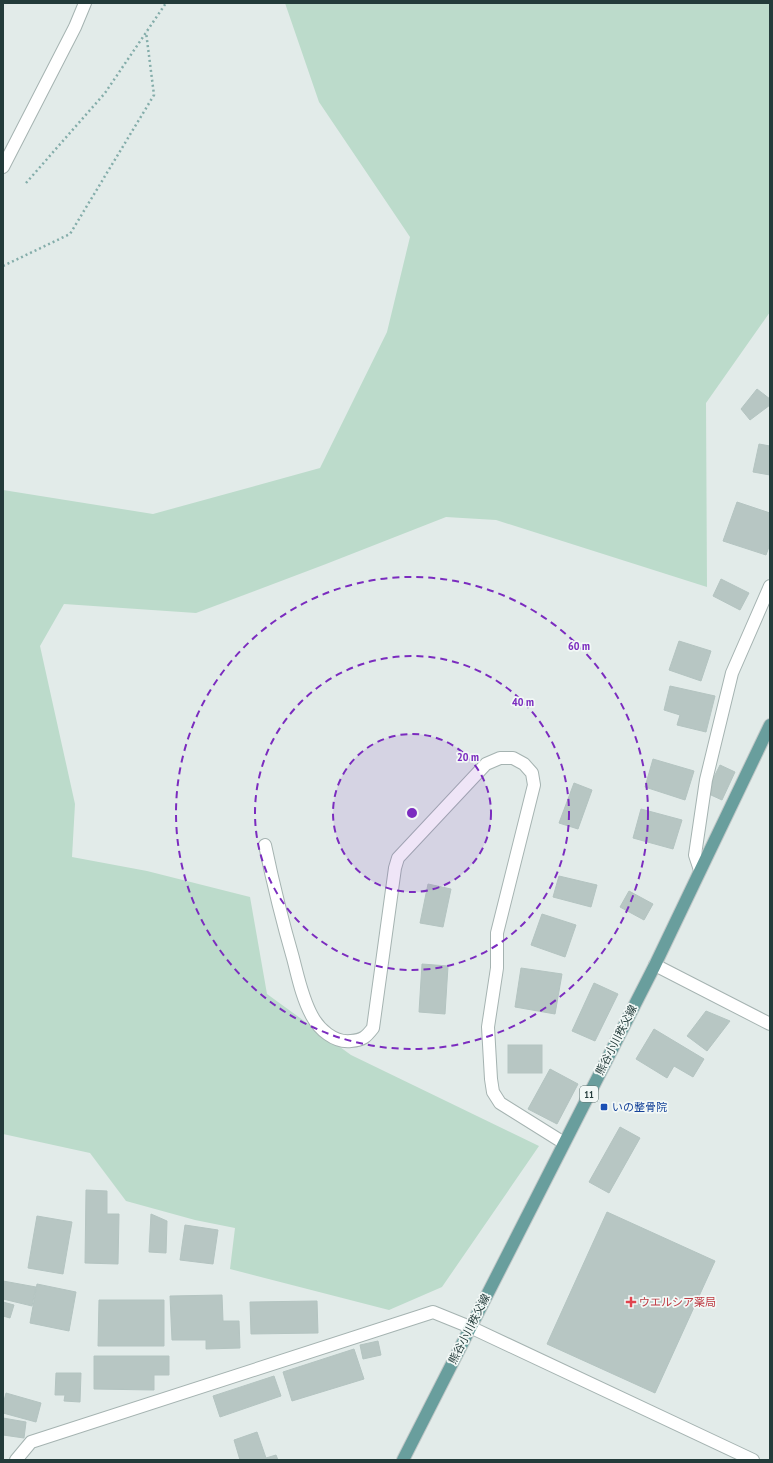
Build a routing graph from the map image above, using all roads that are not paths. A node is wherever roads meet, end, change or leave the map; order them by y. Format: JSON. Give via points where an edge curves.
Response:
{"nodes":[{"id":1,"x":85,"y":3,"type":"edge"},
{"id":2,"x":3,"y":167,"type":"edge"},
{"id":3,"x":770,"y":586,"type":"edge"},
{"id":4,"x":770,"y":725,"type":"edge"},
{"id":5,"x":265,"y":845,"type":"dead end"},
{"id":6,"x":700,"y":870,"type":"junction"},
{"id":7,"x":655,"y":965,"type":"junction"},
{"id":8,"x":770,"y":1024,"type":"edge"},
{"id":9,"x":564,"y":1143,"type":"junction"},
{"id":10,"x":470,"y":1327,"type":"junction"},
{"id":11,"x":16,"y":1460,"type":"edge"},
{"id":12,"x":403,"y":1460,"type":"edge"},
{"id":13,"x":753,"y":1460,"type":"edge"}],
"edges":[{"from":1,"to":2,"type":"street"},
{"from":3,"to":6,"type":"street","via":[[732,673],[706,780],[695,854]]},
{"from":4,"to":6,"type":"main road","name":"熊谷小川秩父線","number":"11"},
{"from":5,"to":9,"type":"street","via":[[277,901],[312,1017],[322,1030],[334,1038],[345,1042],[356,1041],[366,1037],[373,1028],[398,858],[486,764],[500,758],[513,758],[524,764],[532,773],[534,785],[497,933],[497,968],[488,1027],[491,1079],[493,1092],[500,1104]]},
{"from":6,"to":7,"type":"main road","name":"熊谷小川秩父線","number":"11"},
{"from":7,"to":8,"type":"street"},
{"from":7,"to":9,"type":"main road","name":"熊谷小川秩父線","number":"11"},
{"from":9,"to":10,"type":"main road","name":"熊谷小川秩父線","number":"11"},
{"from":10,"to":11,"type":"street","via":[[434,1312],[31,1442]]},
{"from":10,"to":12,"type":"main road","name":"熊谷小川秩父線","number":"11"},
{"from":10,"to":13,"type":"street"}]}
